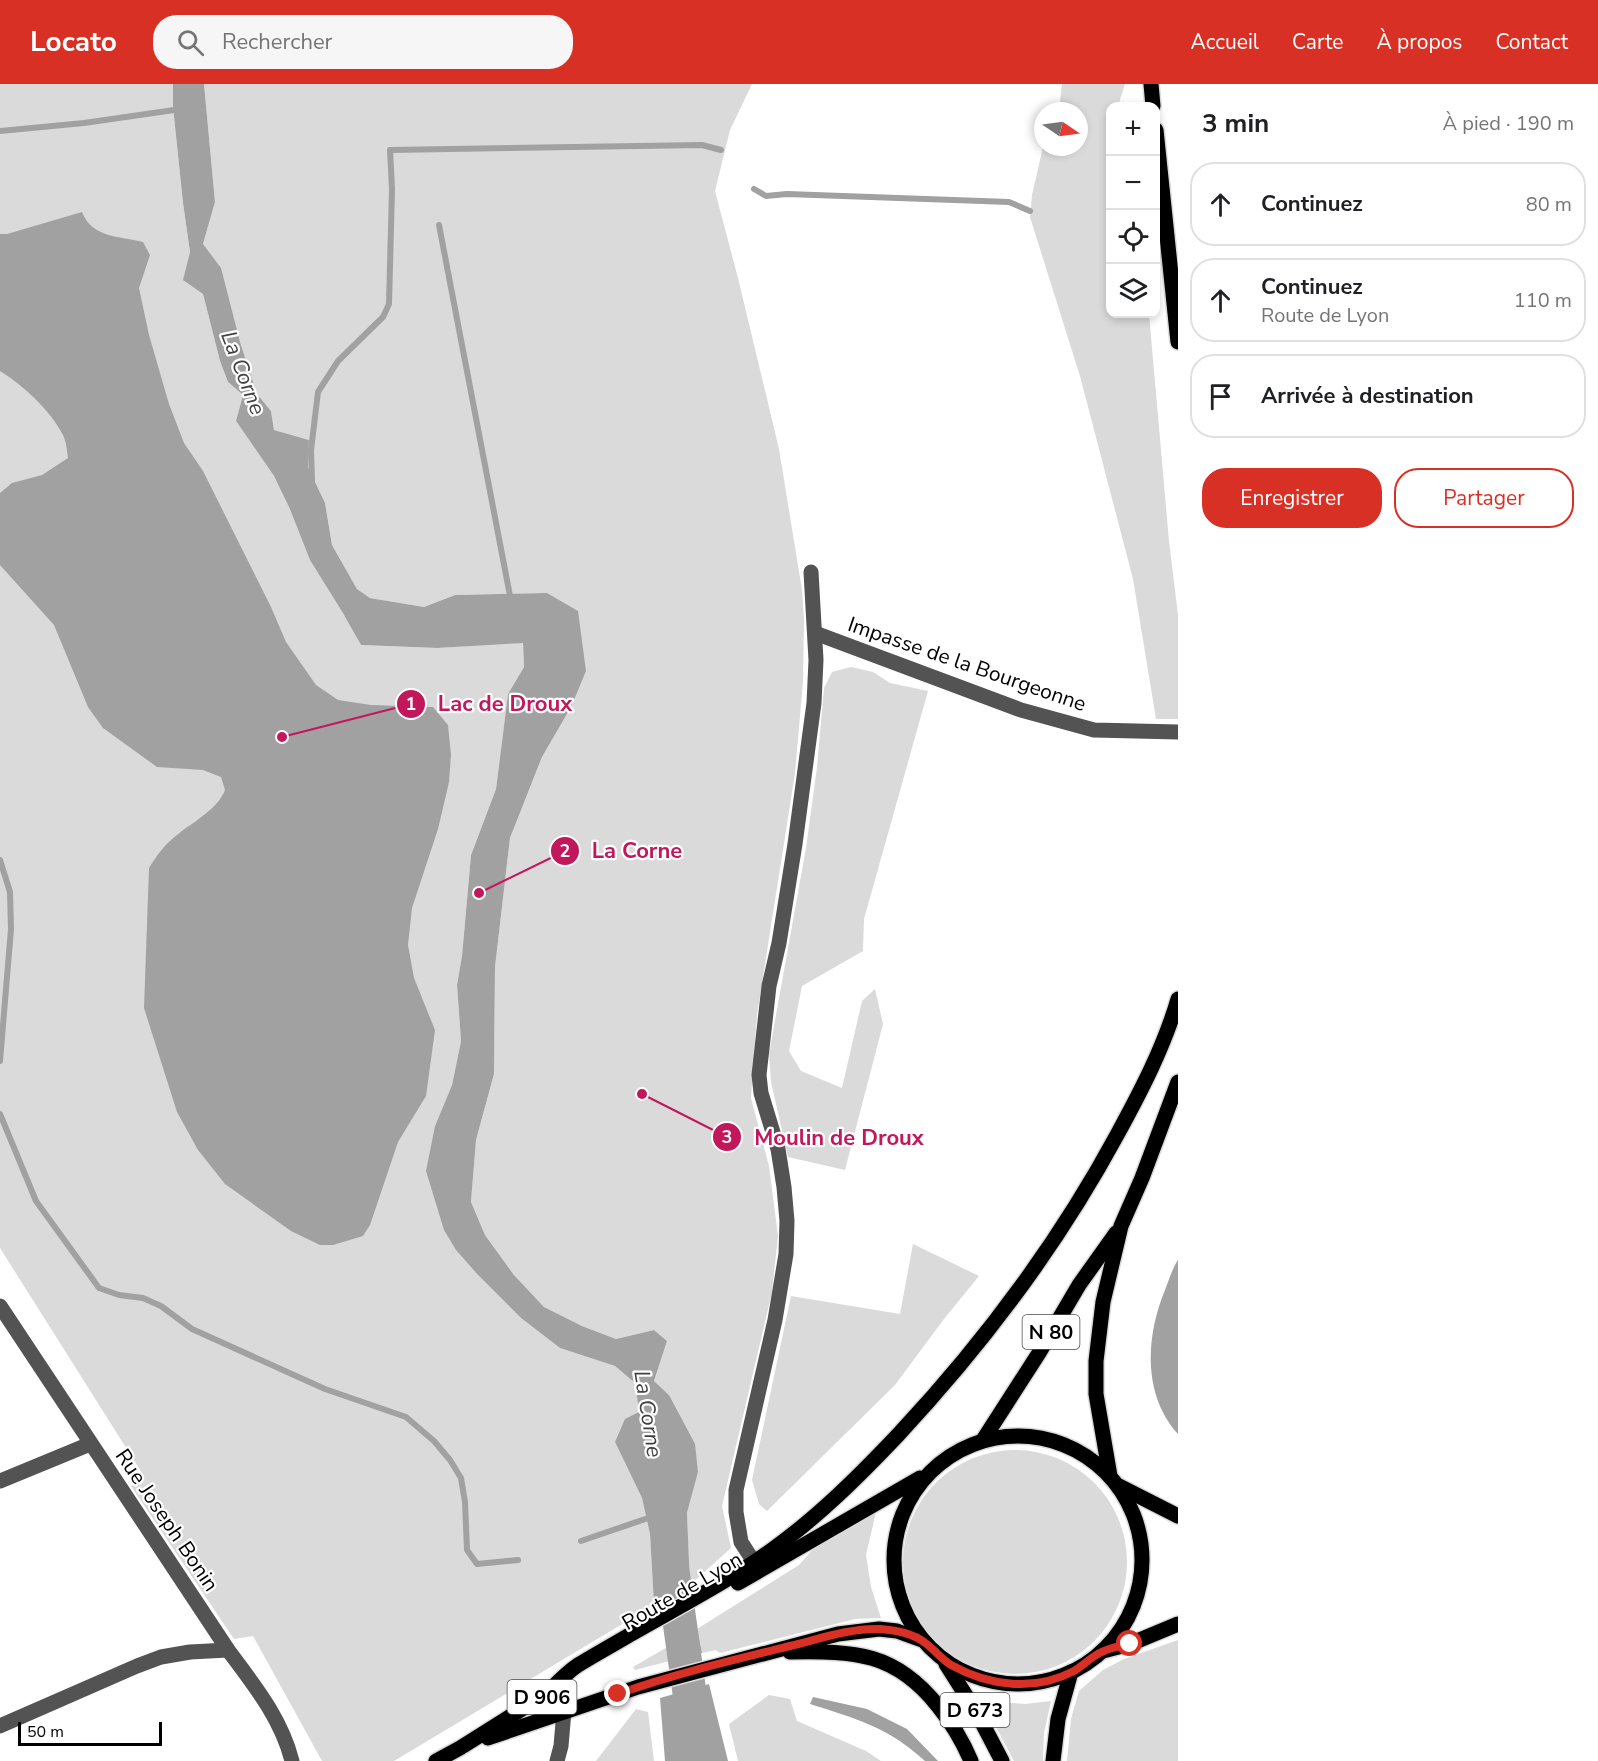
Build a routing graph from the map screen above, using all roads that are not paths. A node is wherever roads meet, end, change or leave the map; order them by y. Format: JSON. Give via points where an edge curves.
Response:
{"nodes":[{"id":1,"x":1151,"y":84,"type":"edge"},
{"id":2,"x":1153,"y":102,"type":"edge"},
{"id":3,"x":1158,"y":156,"type":"edge"},
{"id":4,"x":1178,"y":342,"type":"edge"},
{"id":5,"x":811,"y":572,"type":"dead end"},
{"id":6,"x":815,"y":633,"type":"junction"},
{"id":7,"x":1178,"y":732,"type":"edge"},
{"id":8,"x":1178,"y":999,"type":"edge"},
{"id":9,"x":1178,"y":1082,"type":"edge"},
{"id":10,"x":1121,"y":1226,"type":"junction"},
{"id":11,"x":0,"y":1306,"type":"edge"},
{"id":12,"x":983,"y":1440,"type":"junction"},
{"id":13,"x":90,"y":1444,"type":"junction"},
{"id":14,"x":927,"y":1474,"type":"junction"},
{"id":15,"x":0,"y":1481,"type":"edge"},
{"id":16,"x":1114,"y":1481,"type":"junction"},
{"id":17,"x":1178,"y":1516,"type":"edge"},
{"id":18,"x":754,"y":1562,"type":"junction"},
{"id":19,"x":1178,"y":1624,"type":"edge"},
{"id":20,"x":922,"y":1640,"type":"junction"},
{"id":21,"x":228,"y":1650,"type":"junction"},
{"id":22,"x":1103,"y":1651,"type":"junction"},
{"id":23,"x":766,"y":1652,"type":"junction"},
{"id":24,"x":945,"y":1661,"type":"junction"},
{"id":25,"x":1071,"y":1672,"type":"junction"},
{"id":26,"x":546,"y":1694,"type":"junction"},
{"id":27,"x":564,"y":1712,"type":"junction"},
{"id":28,"x":0,"y":1726,"type":"edge"},
{"id":29,"x":460,"y":1749,"type":"junction"},
{"id":30,"x":292,"y":1761,"type":"edge"},
{"id":31,"x":436,"y":1761,"type":"edge"},
{"id":32,"x":557,"y":1761,"type":"edge"},
{"id":33,"x":971,"y":1761,"type":"edge"},
{"id":34,"x":1002,"y":1761,"type":"edge"},
{"id":35,"x":1053,"y":1761,"type":"edge"}],
"edges":[{"from":1,"to":2,"type":"main road"},
{"from":3,"to":4,"type":"main road"},
{"from":5,"to":6,"type":"street"},
{"from":6,"to":7,"type":"street","name":"Impasse de la Bourgeonne","via":[[1021,710],[1094,730]]},
{"from":6,"to":18,"type":"street","via":[[814,703],[791,874],[769,986],[759,1075],[778,1149],[787,1221],[782,1284],[736,1490],[741,1542]]},
{"from":8,"to":18,"type":"main road","via":[[1151,1069],[1103,1161],[1021,1287],[935,1394],[877,1457],[790,1537]]},
{"from":9,"to":10,"type":"main road","number":"N 80"},
{"from":10,"to":12,"type":"main road","number":"N 80","via":[[1079,1285]]},
{"from":10,"to":16,"type":"main road","number":"N 80","via":[[1103,1302],[1096,1361],[1096,1394]]},
{"from":11,"to":13,"type":"street","name":"Rue Joseph Bonin"},
{"from":12,"to":14,"type":"main road","via":[[962,1448]]},
{"from":12,"to":16,"type":"main road","via":[[1010,1435],[1056,1441],[1089,1457]]},
{"from":13,"to":15,"type":"street"},
{"from":13,"to":21,"type":"street","name":"Rue Joseph Bonin"},
{"from":14,"to":20,"type":"main road","via":[[900,1519],[893,1570],[904,1611]]},
{"from":14,"to":26,"type":"main road","name":"Route de Lyon","number":"D 906"},
{"from":16,"to":17,"type":"main road"},
{"from":16,"to":22,"type":"main road","via":[[1131,1508],[1142,1558],[1140,1584],[1132,1609]]},
{"from":18,"to":26,"type":"main road","via":[[576,1666]]},
{"from":19,"to":22,"type":"main road"},
{"from":20,"to":23,"type":"main road","name":"Route de Lyon","number":"D 906","via":[[879,1629],[838,1634]]},
{"from":20,"to":24,"type":"main road"},
{"from":21,"to":28,"type":"street","via":[[161,1657]]},
{"from":21,"to":30,"type":"street","name":"Rue Joseph Bonin","via":[[280,1725]]},
{"from":22,"to":25,"type":"main road"},
{"from":23,"to":27,"type":"main road","name":"Route de Lyon","number":"D 906"},
{"from":23,"to":33,"type":"main road","via":[[856,1655],[898,1668],[922,1686],[945,1714]]},
{"from":24,"to":25,"type":"main road","via":[[993,1682],[1046,1681]]},
{"from":24,"to":34,"type":"main road","number":"D 673"},
{"from":25,"to":35,"type":"main road","via":[[1058,1719]]},
{"from":26,"to":29,"type":"main road","name":"Route de Lyon","number":"D 906"},
{"from":27,"to":29,"type":"main road","name":"Route de Lyon","number":"D 906"},
{"from":27,"to":32,"type":"street"},
{"from":29,"to":31,"type":"main road","name":"Route de Lyon","number":"D 906"}]}
